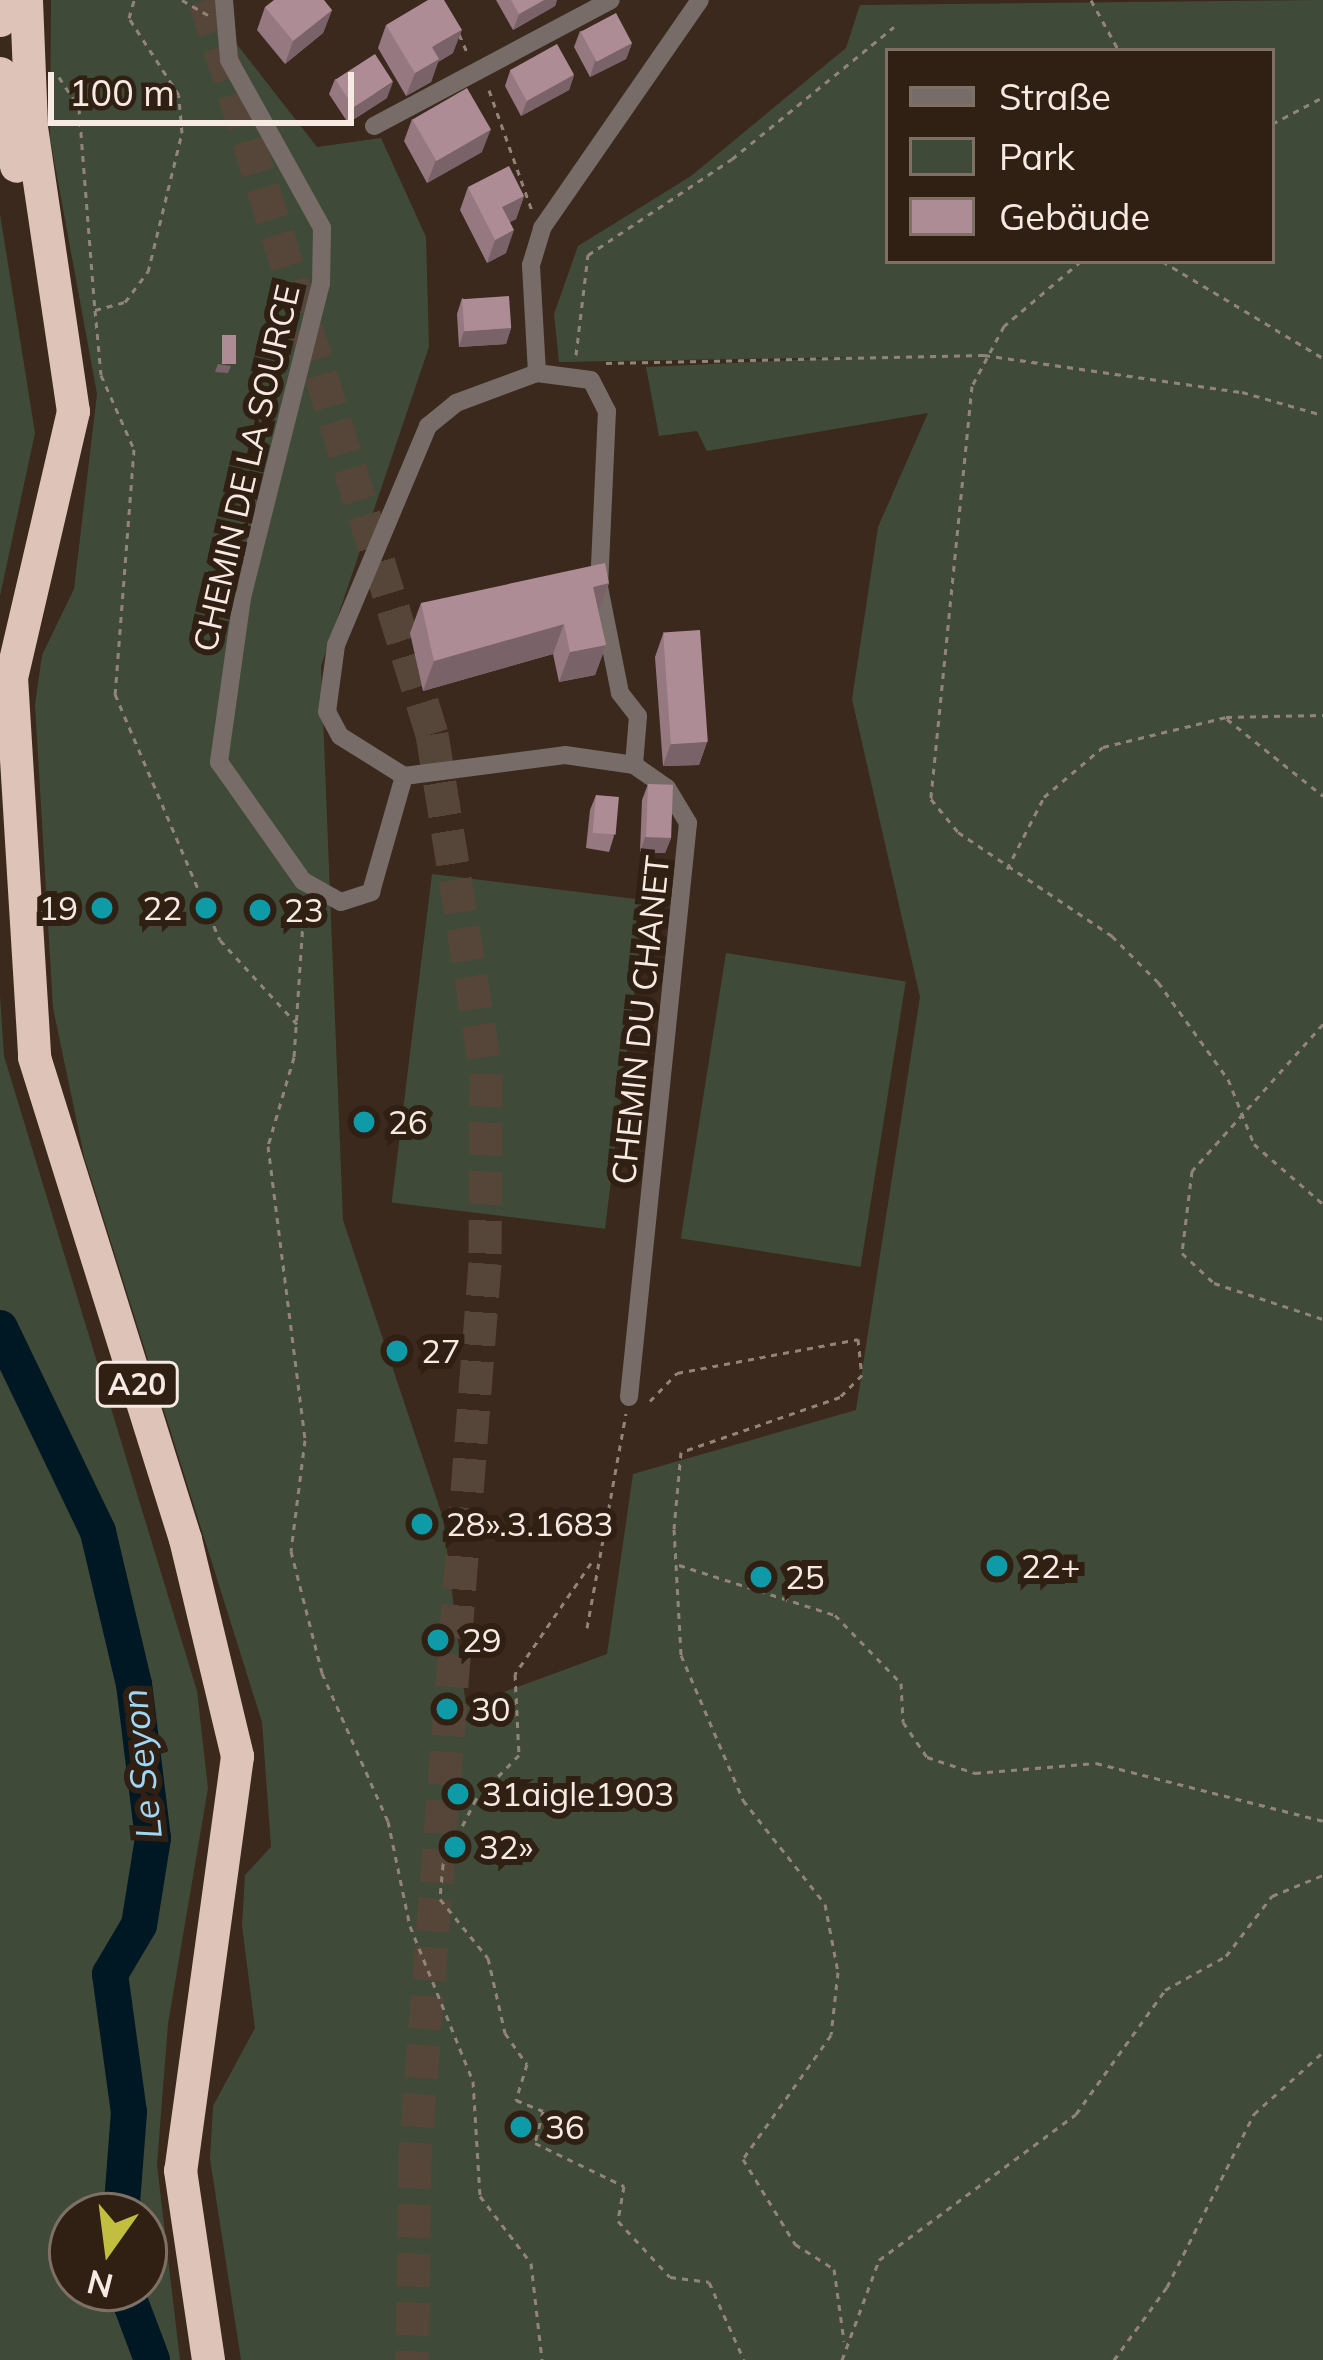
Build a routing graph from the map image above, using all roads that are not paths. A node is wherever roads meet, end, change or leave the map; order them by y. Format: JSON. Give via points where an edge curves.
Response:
{"nodes":[{"id":1,"x":2,"y":0,"type":"edge"},
{"id":2,"x":26,"y":0,"type":"edge"},
{"id":3,"x":611,"y":0,"type":"edge"},
{"id":4,"x":700,"y":0,"type":"edge"},
{"id":5,"x":223,"y":6,"type":"edge"},
{"id":6,"x":0,"y":20,"type":"edge"},
{"id":7,"x":0,"y":73,"type":"edge"},
{"id":8,"x":374,"y":126,"type":"dead end"},
{"id":9,"x":51,"y":268,"type":"junction"},
{"id":10,"x":537,"y":373,"type":"junction"},
{"id":11,"x":634,"y":765,"type":"junction"},
{"id":12,"x":404,"y":776,"type":"junction"},
{"id":13,"x":629,"y":1397,"type":"road end"},
{"id":14,"x":208,"y":2360,"type":"edge"}],
"edges":[{"from":1,"to":6,"type":"highway"},
{"from":2,"to":9,"type":"highway","number":"A20"},
{"from":3,"to":8,"type":"street"},
{"from":4,"to":10,"type":"street","via":[[542,228],[531,265]]},
{"from":5,"to":12,"type":"street","name":"CHEMIN DE LA SOURCE","via":[[229,60],[322,228],[321,283],[242,598],[219,761],[303,881],[340,902],[371,892]]},
{"from":7,"to":9,"type":"highway"},
{"from":9,"to":14,"type":"highway","number":"A20","via":[[73,411],[11,677],[31,1010],[48,1117],[185,1539],[235,1736],[180,2170]]},
{"from":10,"to":11,"type":"street","via":[[582,377],[607,411],[599,586],[620,693],[638,716]]},
{"from":10,"to":12,"type":"street","via":[[456,403],[428,426],[326,672],[340,736]]},
{"from":11,"to":12,"type":"street","via":[[543,756]]},
{"from":11,"to":13,"type":"street","name":"CHEMIN DU CHANET","via":[[667,788],[688,824]]}]}
